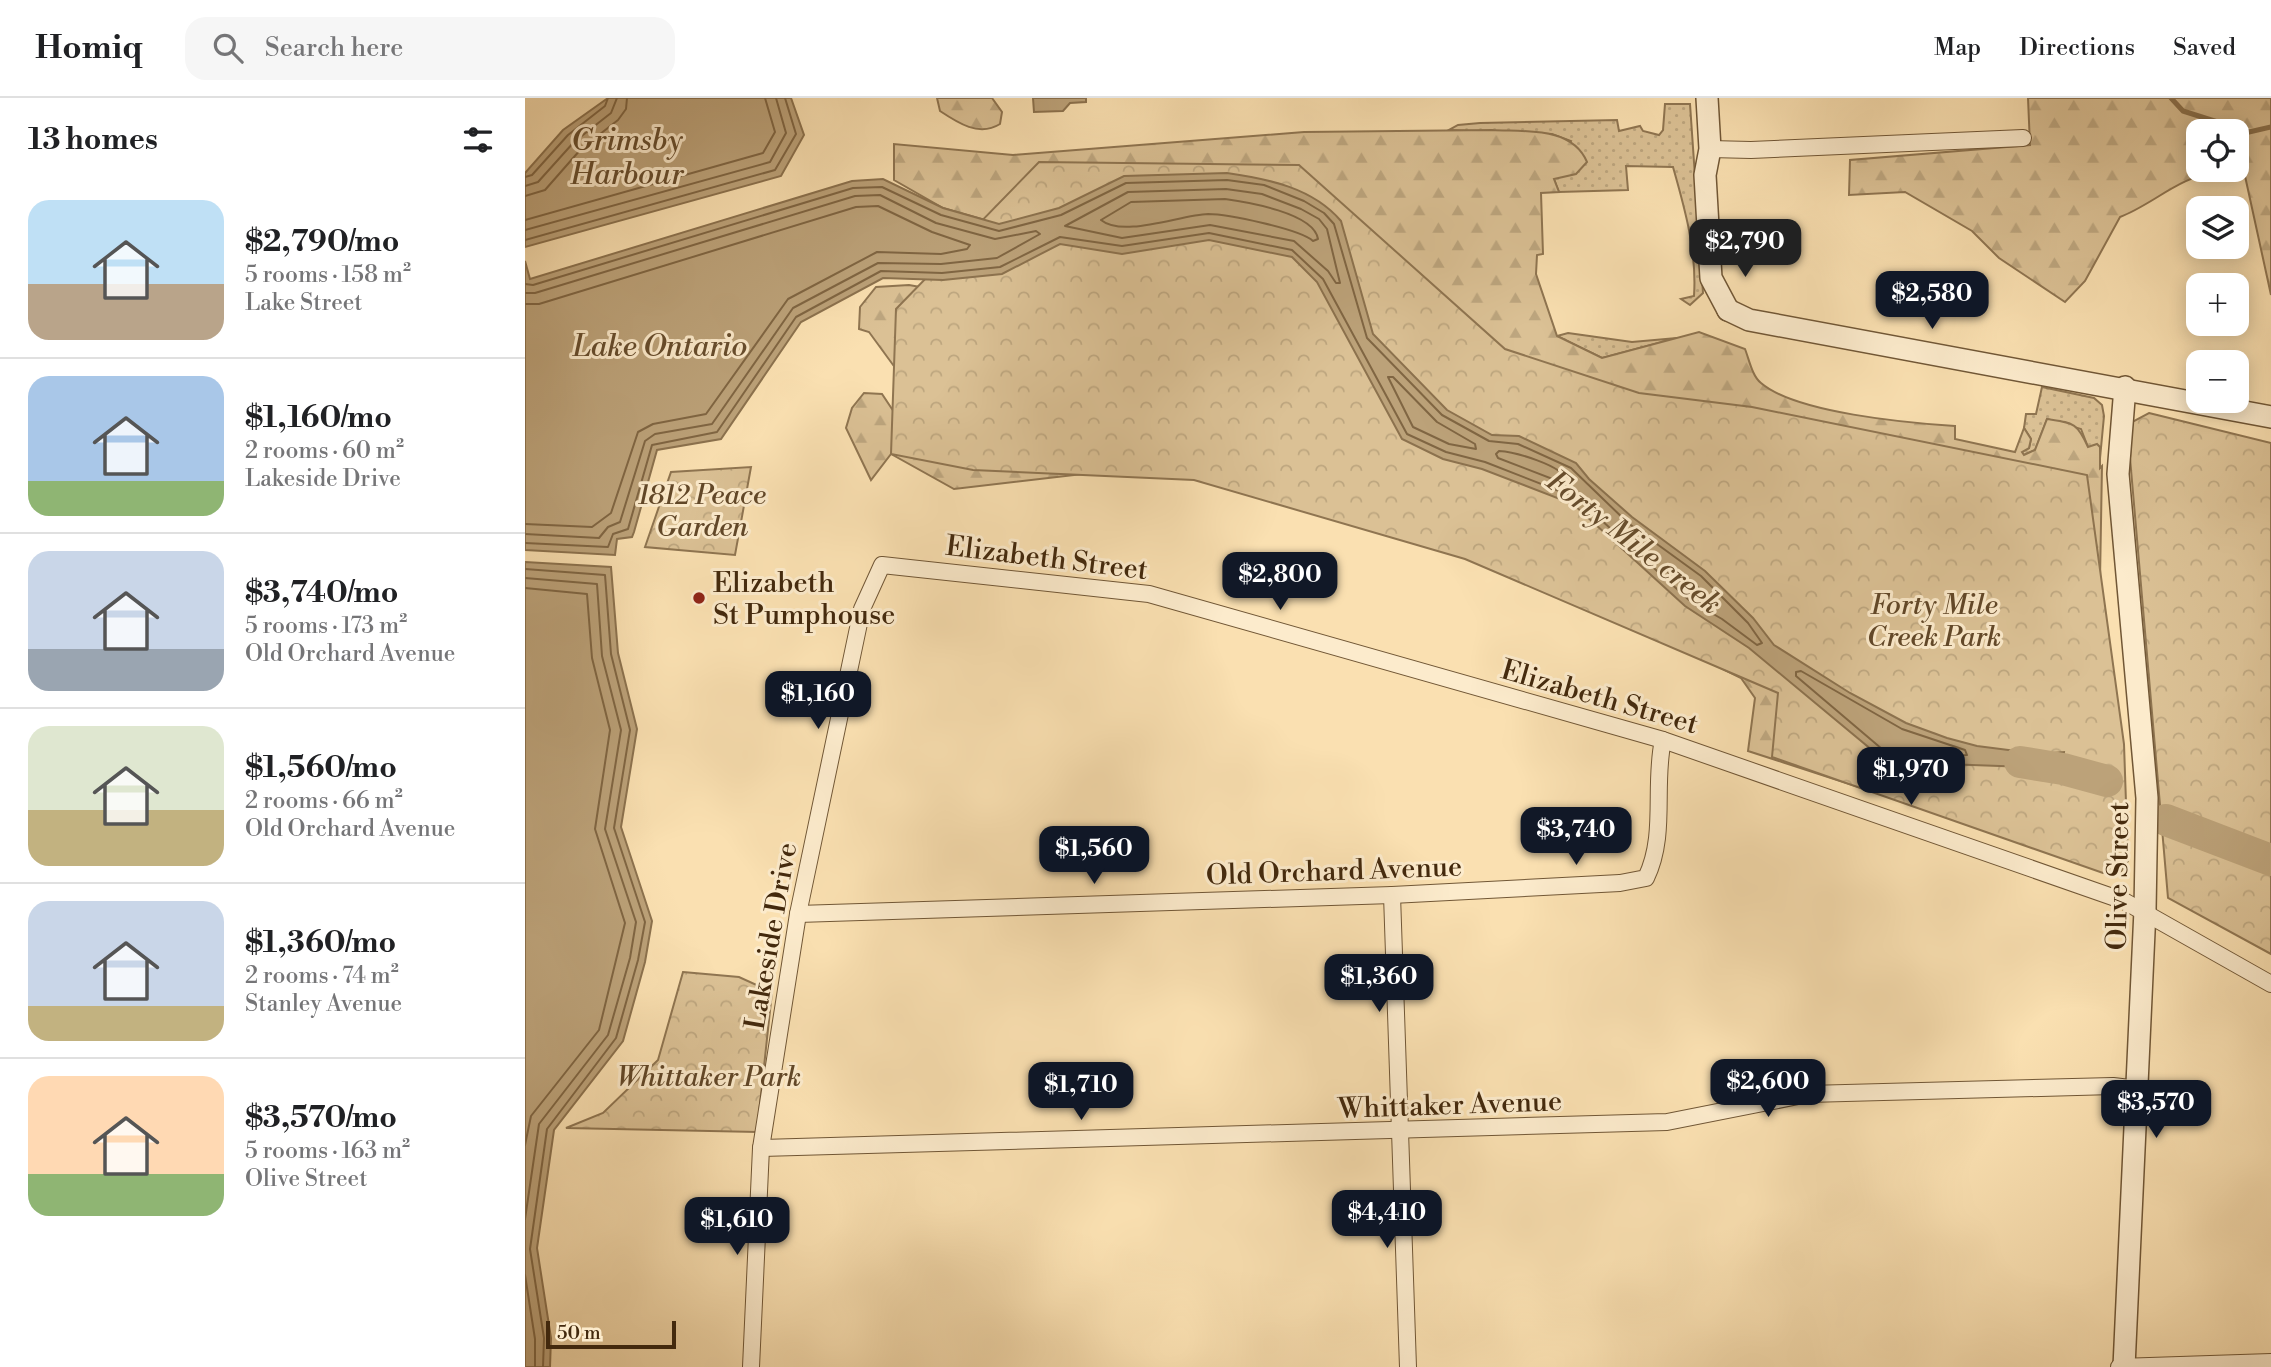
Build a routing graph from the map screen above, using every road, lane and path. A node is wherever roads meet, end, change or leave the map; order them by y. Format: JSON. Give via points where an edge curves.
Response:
{"nodes":[{"id":1,"x":1707,"y":98,"type":"edge"},
{"id":2,"x":2023,"y":138,"type":"dead end"},
{"id":3,"x":1710,"y":149,"type":"junction"},
{"id":4,"x":2125,"y":387,"type":"junction"},
{"id":5,"x":2271,"y":416,"type":"edge"},
{"id":6,"x":882,"y":565,"type":"joint"},
{"id":7,"x":1663,"y":740,"type":"junction"},
{"id":8,"x":1392,"y":895,"type":"junction"},
{"id":9,"x":2145,"y":910,"type":"junction"},
{"id":10,"x":798,"y":914,"type":"junction"},
{"id":11,"x":2271,"y":984,"type":"edge"},
{"id":12,"x":2138,"y":1089,"type":"junction"},
{"id":13,"x":1402,"y":1132,"type":"junction"},
{"id":14,"x":761,"y":1148,"type":"junction"},
{"id":15,"x":2271,"y":1362,"type":"edge"},
{"id":16,"x":751,"y":1367,"type":"edge"},
{"id":17,"x":1408,"y":1367,"type":"edge"},
{"id":18,"x":2121,"y":1367,"type":"edge"}],
"edges":[{"from":1,"to":3,"type":"street"},
{"from":2,"to":3,"type":"street"},
{"from":3,"to":4,"type":"street","via":[[1718,172],[1727,310],[1749,320]]},
{"from":4,"to":5,"type":"street"},
{"from":4,"to":9,"type":"street","name":"Olive Street","via":[[2118,474],[2147,797]]},
{"from":6,"to":7,"type":"street","name":"Elizabeth Street","via":[[1149,594]]},
{"from":6,"to":10,"type":"street","name":"Lakeside Drive","via":[[862,610]]},
{"from":7,"to":8,"type":"street","name":"Old Orchard Avenue","via":[[1657,855],[1646,878]]},
{"from":7,"to":9,"type":"street","name":"Elizabeth Street"},
{"from":8,"to":10,"type":"street","name":"Old Orchard Avenue"},
{"from":8,"to":13,"type":"street"},
{"from":9,"to":11,"type":"street","name":"Elizabeth Street"},
{"from":9,"to":12,"type":"street","name":"Olive Street"},
{"from":10,"to":14,"type":"street","name":"Lakeside Drive"},
{"from":12,"to":13,"type":"street","name":"Whittaker Avenue","via":[[1808,1094],[1667,1122]]},
{"from":12,"to":18,"type":"street","name":"Olive Street"},
{"from":13,"to":14,"type":"street","name":"Whittaker Avenue"},
{"from":13,"to":17,"type":"street"},
{"from":14,"to":16,"type":"street","name":"Lakeside Drive"},
{"from":15,"to":18,"type":"street"}]}
